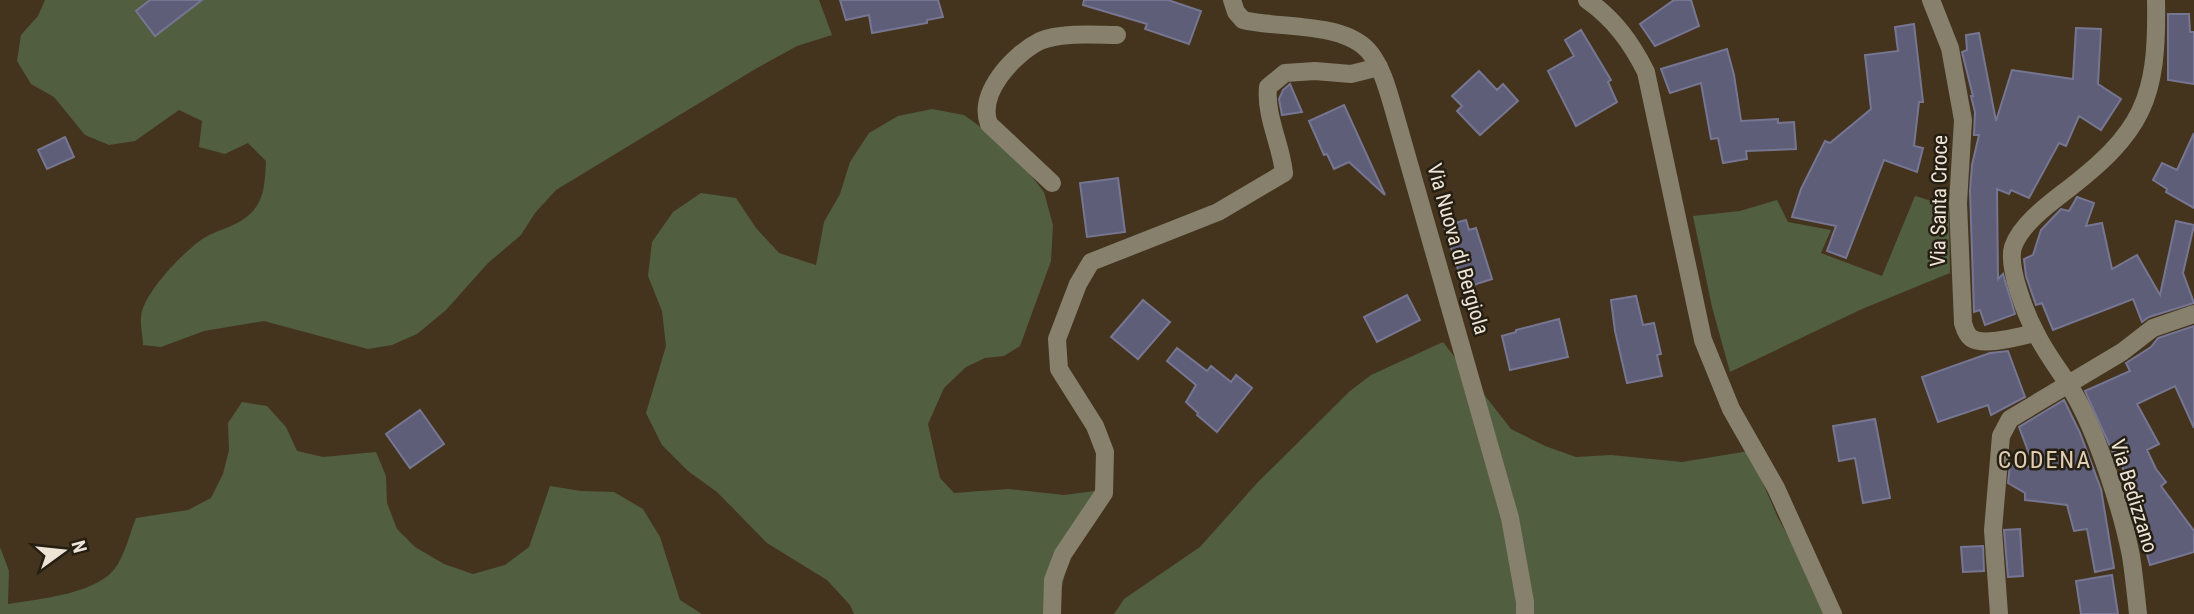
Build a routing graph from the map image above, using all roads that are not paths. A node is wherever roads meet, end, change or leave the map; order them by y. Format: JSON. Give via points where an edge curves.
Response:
{"nodes":[{"id":1,"x":1231,"y":0,"type":"edge"},
{"id":2,"x":1587,"y":0,"type":"edge"},
{"id":3,"x":1931,"y":0,"type":"edge"},
{"id":4,"x":2156,"y":0,"type":"edge"},
{"id":5,"x":1117,"y":35,"type":"dead end"},
{"id":6,"x":1379,"y":67,"type":"junction"},
{"id":7,"x":1052,"y":183,"type":"dead end"},
{"id":8,"x":2194,"y":314,"type":"edge"},
{"id":9,"x":2035,"y":333,"type":"junction"},
{"id":10,"x":2071,"y":390,"type":"junction"},
{"id":11,"x":1052,"y":614,"type":"edge"},
{"id":12,"x":1525,"y":614,"type":"edge"},
{"id":13,"x":1833,"y":614,"type":"edge"},
{"id":14,"x":1999,"y":614,"type":"edge"},
{"id":15,"x":2138,"y":614,"type":"edge"}],
"edges":[{"from":1,"to":6,"type":"street","name":"Via Nuova di Bergiola","via":[[1243,20],[1344,35],[1370,52]]},
{"from":2,"to":13,"type":"street","via":[[1620,28],[1646,72],[1703,340],[1731,409],[1776,488]]},
{"from":3,"to":9,"type":"street","name":"Via Santa Croce","via":[[1950,48],[1963,120],[1958,203],[1964,323],[1968,335],[1983,342]]},
{"from":4,"to":9,"type":"street","name":"Via Bedizzano","via":[[2153,75],[2138,117],[2099,166],[2048,205],[2013,247],[2011,262]]},
{"from":5,"to":7,"type":"street","via":[[1078,34],[1042,41],[1023,53],[993,87],[987,104],[989,124]]},
{"from":6,"to":11,"type":"street","via":[[1351,74],[1285,73],[1268,87],[1266,101],[1284,173],[1218,212],[1091,262],[1077,284],[1057,339],[1059,369],[1095,426],[1105,452],[1104,494],[1063,554],[1053,580]]},
{"from":6,"to":12,"type":"street","name":"Via Nuova di Bergiola","via":[[1510,518]]},
{"from":8,"to":10,"type":"street","via":[[2153,328]]},
{"from":9,"to":10,"type":"street","name":"Via Bedizzano"},
{"from":10,"to":14,"type":"street","via":[[2010,419],[2001,436],[1993,530]]},
{"from":10,"to":15,"type":"street","name":"Via Bedizzano","via":[[2106,469],[2121,519],[2131,555]]}]}
